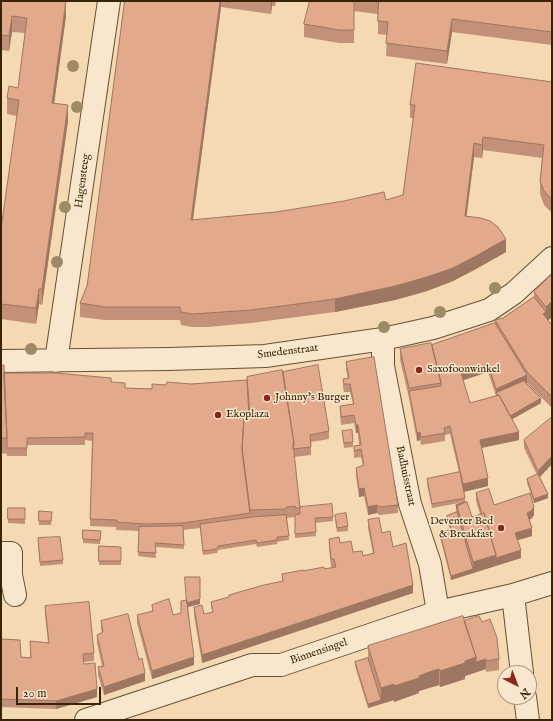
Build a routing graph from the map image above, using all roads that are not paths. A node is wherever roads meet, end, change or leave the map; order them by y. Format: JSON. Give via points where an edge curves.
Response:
{"nodes":[{"id":1,"x":110,"y":1,"type":"edge"},
{"id":2,"x":552,"y":258,"type":"edge"},
{"id":3,"x":383,"y":338,"type":"junction"},
{"id":4,"x":1,"y":361,"type":"edge"},
{"id":5,"x":56,"y":361,"type":"junction"},
{"id":6,"x":1,"y":553,"type":"edge"},
{"id":7,"x":552,"y":583,"type":"edge"},
{"id":8,"x":15,"y":595,"type":"dead end"},
{"id":9,"x":513,"y":595,"type":"junction"},
{"id":10,"x":438,"y":612,"type":"junction"},
{"id":11,"x":521,"y":665,"type":"edge"},
{"id":12,"x":526,"y":705,"type":"edge"},
{"id":13,"x":86,"y":720,"type":"edge"},
{"id":14,"x":528,"y":720,"type":"edge"}],
"edges":[{"from":1,"to":5,"type":"street","name":"Hagensteeg"},
{"from":2,"to":3,"type":"street","name":"Smedenstraat","via":[[514,293],[489,310],[433,328]]},
{"from":3,"to":5,"type":"street","name":"Smedenstraat","via":[[265,356]]},
{"from":3,"to":10,"type":"street","name":"Badhuisstraat","via":[[383,366],[410,504],[430,564]]},
{"from":4,"to":5,"type":"street","name":"Smedenstraat"},
{"from":6,"to":8,"type":"street","via":[[11,553],[11,575]]},
{"from":7,"to":9,"type":"street","name":"Binnensingel"},
{"from":9,"to":10,"type":"street","name":"Binnensingel"},
{"from":9,"to":11,"type":"street"},
{"from":10,"to":13,"type":"street","name":"Binnensingel","via":[[281,664],[252,665]]},
{"from":12,"to":14,"type":"street"}]}
